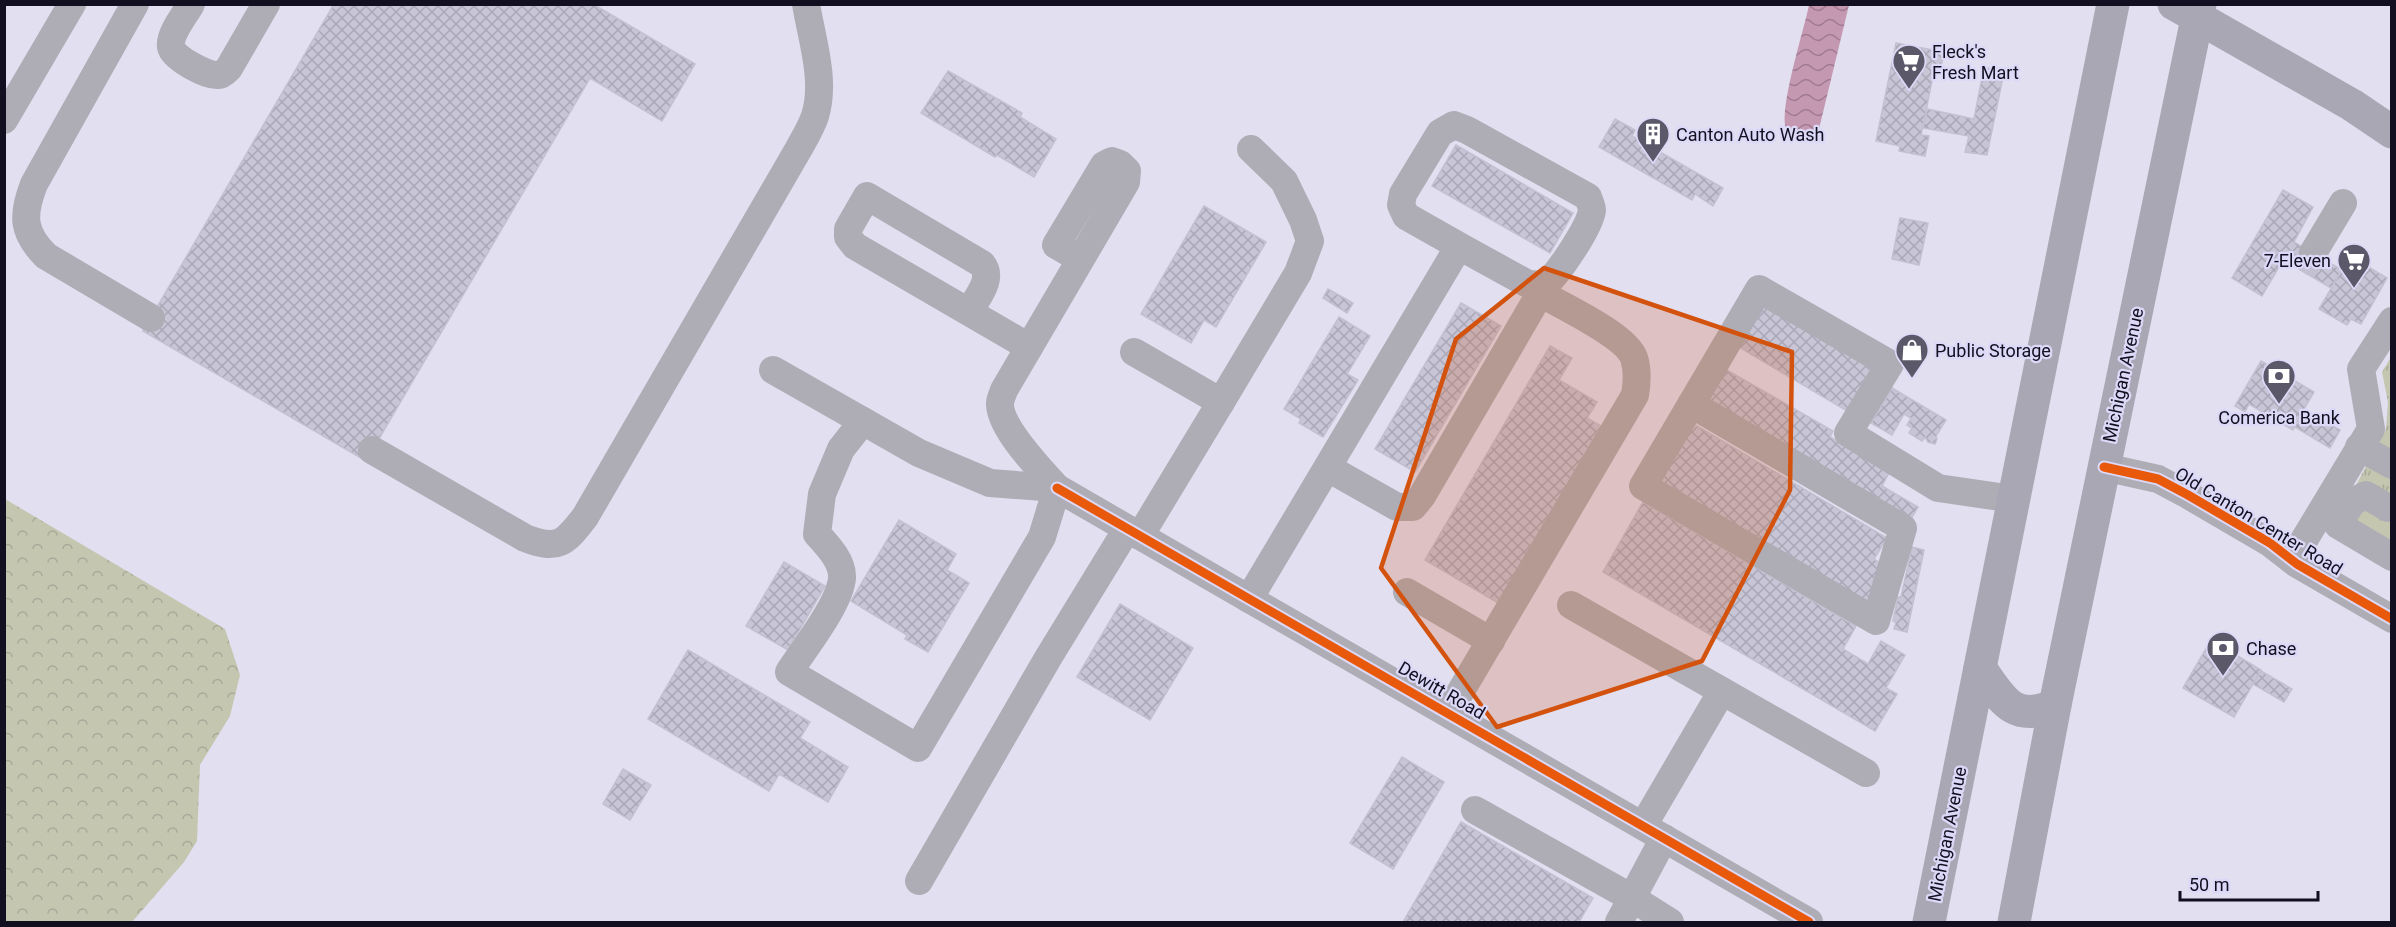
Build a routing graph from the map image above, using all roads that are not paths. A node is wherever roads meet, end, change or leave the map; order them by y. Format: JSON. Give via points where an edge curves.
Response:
{"nodes":[{"id":1,"x":72,"y":4,"type":"edge"},
{"id":2,"x":135,"y":4,"type":"edge"},
{"id":3,"x":191,"y":4,"type":"edge"},
{"id":4,"x":266,"y":4,"type":"edge"},
{"id":5,"x":806,"y":4,"type":"edge"},
{"id":6,"x":2113,"y":4,"type":"edge"},
{"id":7,"x":2190,"y":9,"type":"edge"},
{"id":8,"x":4,"y":120,"type":"edge"},
{"id":9,"x":2391,"y":132,"type":"edge"},
{"id":10,"x":1251,"y":149,"type":"dead end"},
{"id":11,"x":2343,"y":203,"type":"dead end"},
{"id":12,"x":1459,"y":246,"type":"junction"},
{"id":13,"x":2313,"y":253,"type":"tunnel mouth"},
{"id":14,"x":1080,"y":259,"type":"dead end"},
{"id":15,"x":1542,"y":289,"type":"junction"},
{"id":16,"x":969,"y":312,"type":"junction"},
{"id":17,"x":151,"y":318,"type":"dead end"},
{"id":18,"x":2391,"y":321,"type":"edge"},
{"id":19,"x":1029,"y":347,"type":"junction"},
{"id":20,"x":1134,"y":352,"type":"dead end"},
{"id":21,"x":773,"y":370,"type":"dead end"},
{"id":22,"x":1221,"y":402,"type":"junction"},
{"id":23,"x":1691,"y":404,"type":"junction"},
{"id":24,"x":863,"y":421,"type":"junction"},
{"id":25,"x":2359,"y":447,"type":"junction"},
{"id":26,"x":372,"y":450,"type":"dead end"},
{"id":27,"x":2391,"y":465,"type":"edge"},
{"id":28,"x":2104,"y":467,"type":"junction"},
{"id":29,"x":1328,"y":468,"type":"junction"},
{"id":30,"x":1057,"y":488,"type":"junction"},
{"id":31,"x":2014,"y":499,"type":"junction"},
{"id":32,"x":2388,"y":508,"type":"dead end"},
{"id":33,"x":1134,"y":532,"type":"junction"},
{"id":34,"x":2391,"y":557,"type":"edge"},
{"id":35,"x":2292,"y":560,"type":"junction"},
{"id":36,"x":1407,"y":592,"type":"dead end"},
{"id":37,"x":1249,"y":598,"type":"junction"},
{"id":38,"x":1570,"y":605,"type":"dead end"},
{"id":39,"x":2391,"y":619,"type":"edge"},
{"id":40,"x":1491,"y":641,"type":"junction"},
{"id":41,"x":1980,"y":668,"type":"junction"},
{"id":42,"x":1722,"y":691,"type":"junction"},
{"id":43,"x":2055,"y":705,"type":"junction"},
{"id":44,"x":1448,"y":713,"type":"junction"},
{"id":45,"x":1866,"y":773,"type":"dead end"},
{"id":46,"x":1475,"y":810,"type":"dead end"},
{"id":47,"x":1653,"y":832,"type":"junction"},
{"id":48,"x":918,"y":881,"type":"dead end"},
{"id":49,"x":1632,"y":898,"type":"junction"},
{"id":50,"x":1619,"y":922,"type":"edge"},
{"id":51,"x":1670,"y":922,"type":"edge"},
{"id":52,"x":1809,"y":922,"type":"edge"},
{"id":53,"x":1929,"y":922,"type":"edge"},
{"id":54,"x":2014,"y":922,"type":"edge"}],
"edges":[{"from":1,"to":8,"type":"street"},
{"from":2,"to":17,"type":"street","via":[[33,184],[26,203],[25,223],[34,244],[46,256]]},
{"from":3,"to":4,"type":"street","via":[[171,47],[174,55],[216,75],[229,68]]},
{"from":5,"to":26,"type":"street","via":[[819,75],[814,117],[574,532],[554,545],[533,541]]},
{"from":6,"to":31,"type":"main road","name":"Michigan Avenue"},
{"from":7,"to":9,"type":"main road"},
{"from":7,"to":28,"type":"main road","name":"Michigan Avenue"},
{"from":10,"to":22,"type":"street","via":[[1284,181],[1310,241],[1298,273]]},
{"from":11,"to":13,"type":"street"},
{"from":12,"to":15,"type":"street"},
{"from":12,"to":15,"type":"street","via":[[1406,216],[1401,205],[1403,194],[1440,133],[1454,125],[1588,197],[1592,209],[1587,224],[1556,275]]},
{"from":12,"to":29,"type":"street"},
{"from":14,"to":19,"type":"street"},
{"from":15,"to":29,"type":"street","via":[[1413,507],[1397,507]]},
{"from":15,"to":40,"type":"street","via":[[1628,347],[1637,377],[1635,395]]},
{"from":16,"to":16,"type":"street","via":[[855,246],[848,237],[848,229],[867,196],[982,264],[987,277]]},
{"from":16,"to":19,"type":"street"},
{"from":18,"to":25,"type":"street","via":[[2361,369],[2370,429]]},
{"from":19,"to":30,"type":"street","via":[[1004,390],[1002,416],[1018,443]]},
{"from":20,"to":22,"type":"street"},
{"from":21,"to":24,"type":"street"},
{"from":22,"to":33,"type":"street"},
{"from":23,"to":23,"type":"street","via":[[1643,486],[1876,621],[1903,528]]},
{"from":23,"to":31,"type":"street","via":[[1759,289],[1890,364],[1848,433],[1938,489]]},
{"from":24,"to":30,"type":"street","via":[[919,453],[990,483]]},
{"from":24,"to":30,"type":"street","via":[[842,449],[822,494],[817,534],[833,552],[842,577],[831,609],[789,672],[918,748],[1042,537]]},
{"from":25,"to":27,"type":"street"},
{"from":25,"to":35,"type":"street"},
{"from":28,"to":35,"type":"street","name":"Old Canton Center Road","via":[[2158,479],[2270,543]]},
{"from":28,"to":43,"type":"main road","name":"Michigan Avenue"},
{"from":29,"to":37,"type":"street"},
{"from":30,"to":33,"type":"street","name":"Dewitt Road"},
{"from":31,"to":41,"type":"main road","name":"Michigan Avenue"},
{"from":32,"to":34,"type":"street","via":[[2366,495],[2352,502],[2338,525]]},
{"from":33,"to":37,"type":"street","name":"Dewitt Road"},
{"from":33,"to":48,"type":"street","via":[[1048,658]]},
{"from":35,"to":39,"type":"street","name":"Old Canton Center Road"},
{"from":36,"to":40,"type":"street"},
{"from":37,"to":44,"type":"street","name":"Dewitt Road"},
{"from":38,"to":42,"type":"street"},
{"from":40,"to":44,"type":"street"},
{"from":41,"to":43,"type":"main road","via":[[2004,701],[2016,710],[2026,713]]},
{"from":41,"to":53,"type":"main road","name":"Michigan Avenue"},
{"from":42,"to":45,"type":"street"},
{"from":42,"to":47,"type":"street"},
{"from":43,"to":54,"type":"main road","name":"Michigan Avenue"},
{"from":44,"to":47,"type":"street","name":"Dewitt Road"},
{"from":46,"to":49,"type":"street"},
{"from":47,"to":49,"type":"street"},
{"from":47,"to":52,"type":"street","name":"Dewitt Road"},
{"from":49,"to":50,"type":"street"},
{"from":49,"to":51,"type":"street"}]}
